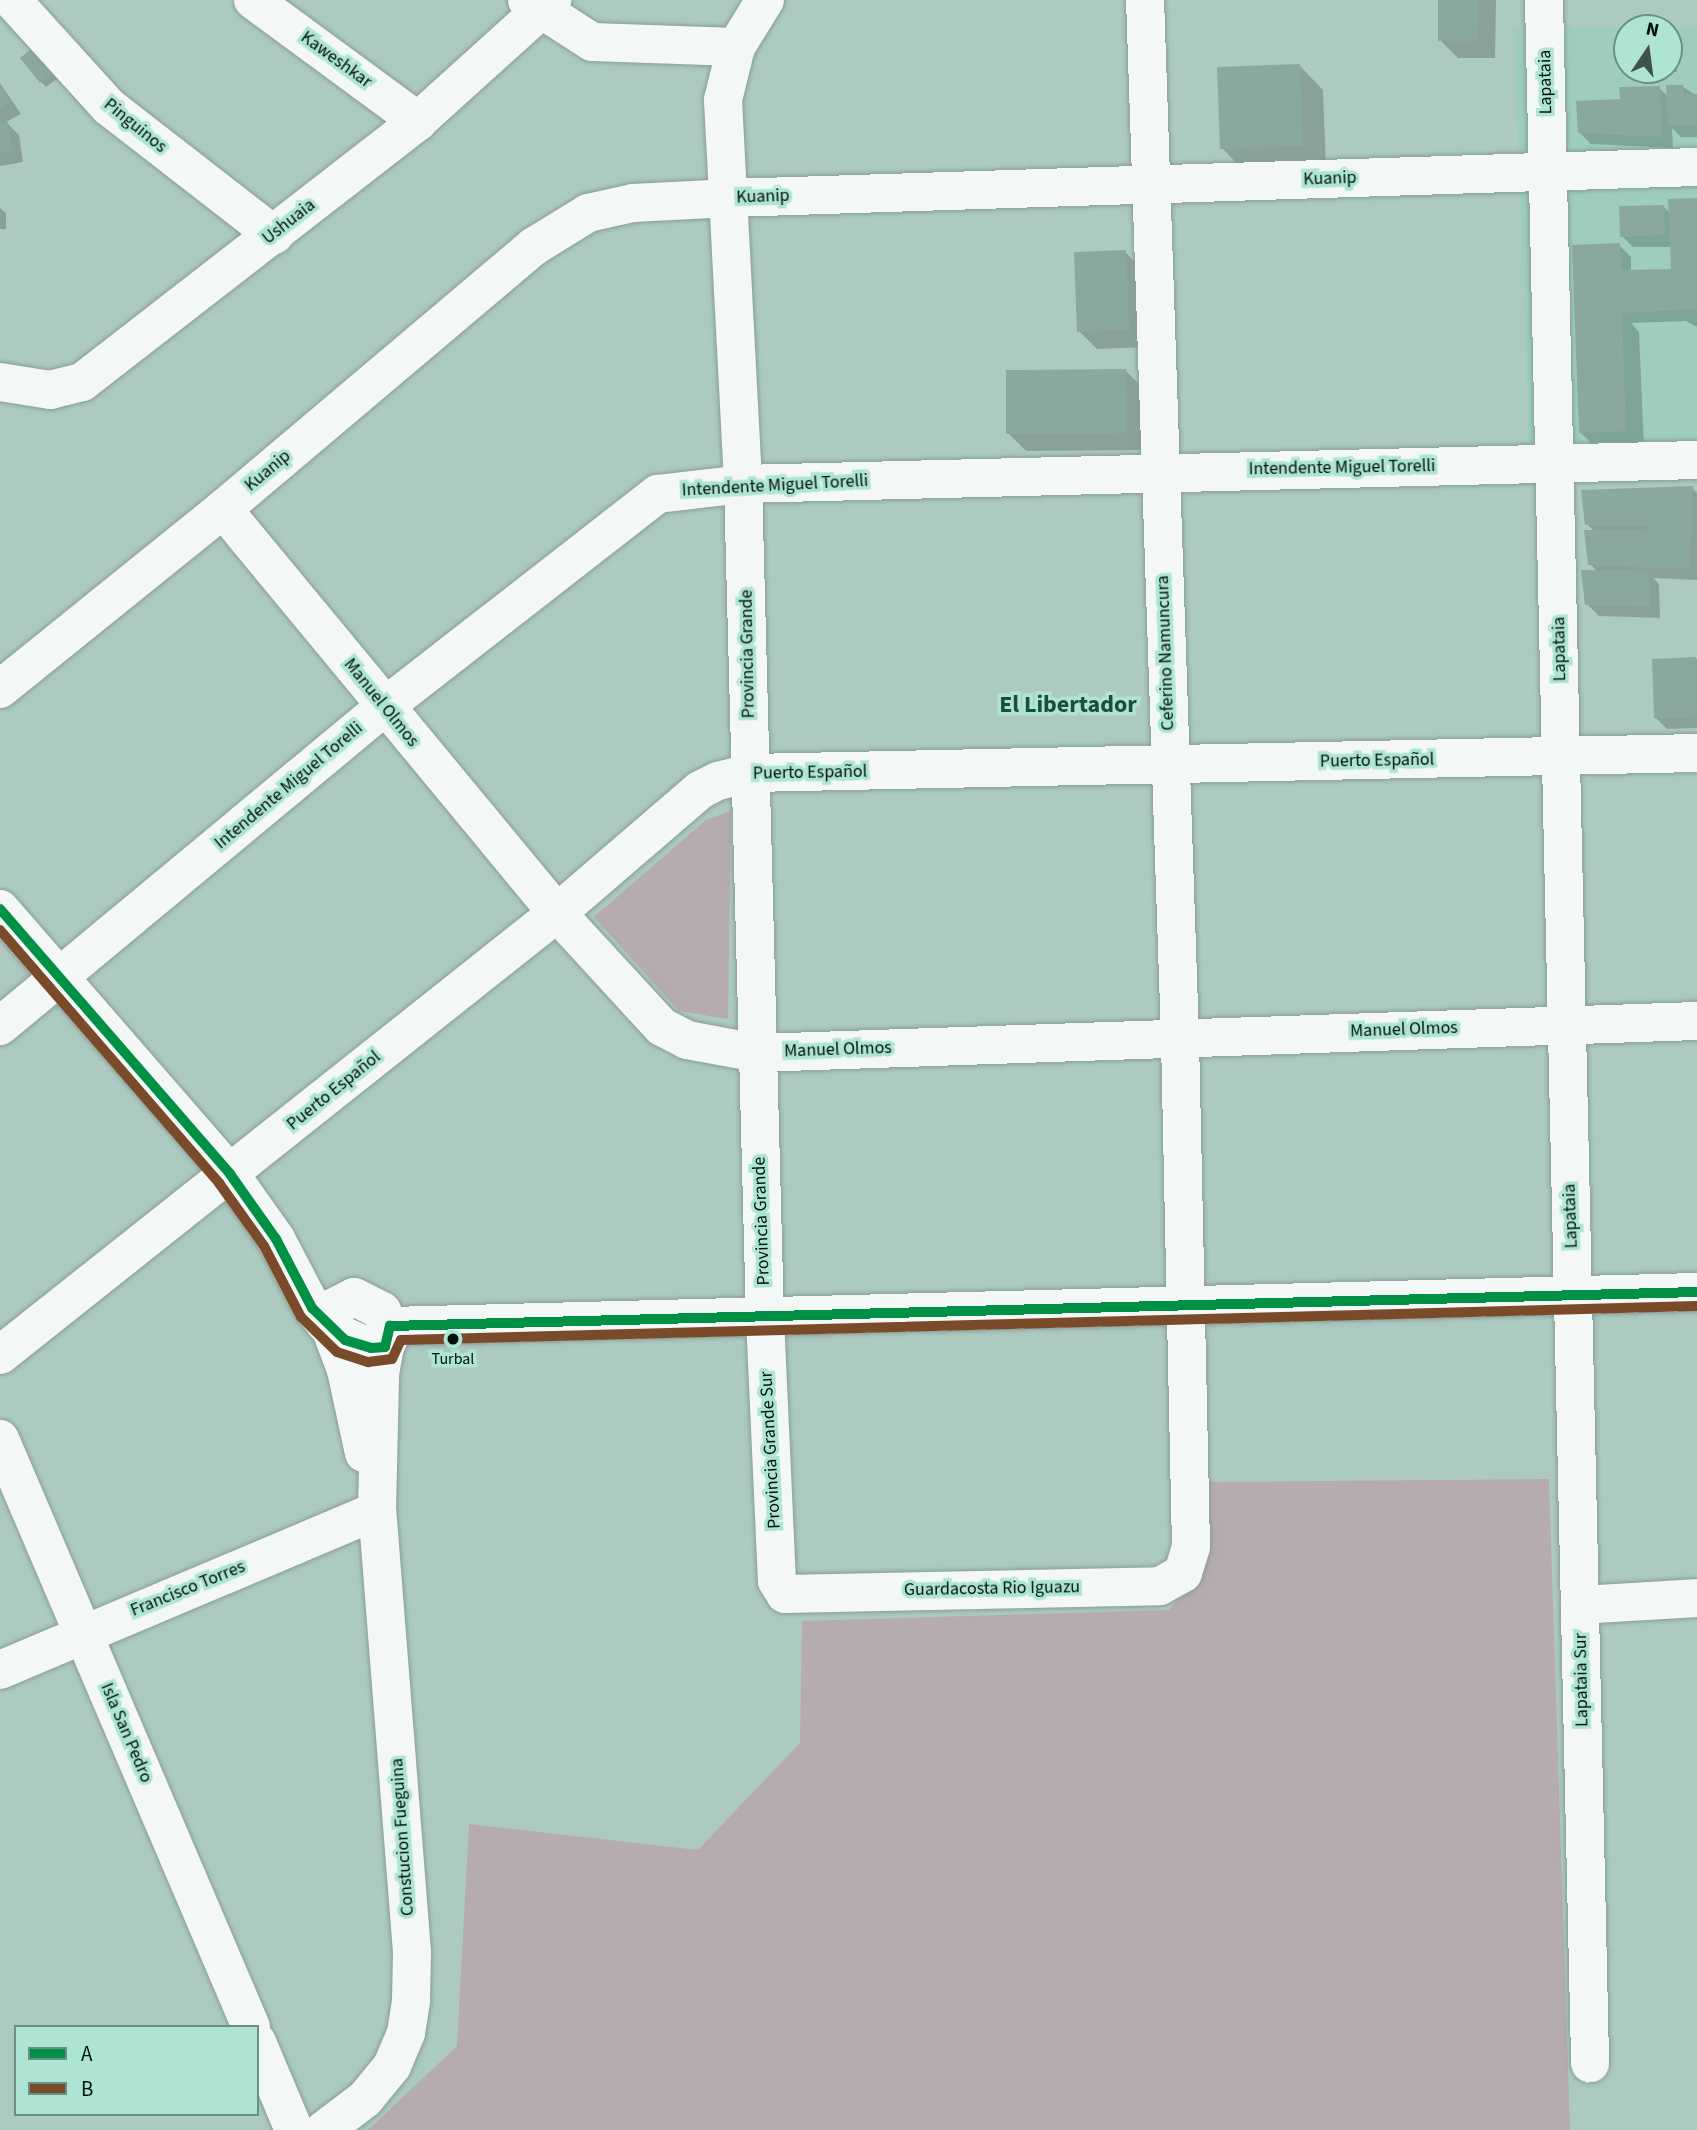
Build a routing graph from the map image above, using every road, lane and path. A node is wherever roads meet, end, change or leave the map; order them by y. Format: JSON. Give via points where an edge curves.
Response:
{"nodes":[{"id":1,"x":11,"y":0,"type":"edge"},
{"id":2,"x":253,"y":0,"type":"edge"},
{"id":3,"x":765,"y":0,"type":"edge"},
{"id":4,"x":1144,"y":0,"type":"edge"},
{"id":5,"x":1544,"y":0,"type":"edge"},
{"id":6,"x":540,"y":4,"type":"edge"},
{"id":7,"x":0,"y":8,"type":"edge"},
{"id":8,"x":736,"y":47,"type":"junction"},
{"id":9,"x":418,"y":121,"type":"junction"},
{"id":10,"x":1697,"y":167,"type":"edge"},
{"id":11,"x":1548,"y":172,"type":"junction"},
{"id":12,"x":1150,"y":185,"type":"junction"},
{"id":13,"x":730,"y":198,"type":"junction"},
{"id":14,"x":274,"y":234,"type":"junction"},
{"id":15,"x":0,"y":382,"type":"edge"},
{"id":16,"x":1697,"y":460,"type":"edge"},
{"id":17,"x":1556,"y":464,"type":"junction"},
{"id":18,"x":1159,"y":472,"type":"junction"},
{"id":19,"x":743,"y":484,"type":"junction"},
{"id":20,"x":223,"y":509,"type":"junction"},
{"id":21,"x":0,"y":689,"type":"edge"},
{"id":22,"x":384,"y":707,"type":"junction"},
{"id":23,"x":1697,"y":753,"type":"edge"},
{"id":24,"x":1562,"y":757,"type":"junction"},
{"id":25,"x":1171,"y":766,"type":"junction"},
{"id":26,"x":751,"y":773,"type":"junction"},
{"id":27,"x":0,"y":909,"type":"edge"},
{"id":28,"x":557,"y":913,"type":"junction"},
{"id":29,"x":58,"y":977,"type":"junction"},
{"id":30,"x":1697,"y":1021,"type":"edge"},
{"id":31,"x":1566,"y":1025,"type":"junction"},
{"id":32,"x":0,"y":1026,"type":"edge"},
{"id":33,"x":1180,"y":1037,"type":"junction"},
{"id":34,"x":757,"y":1053,"type":"junction"},
{"id":35,"x":230,"y":1174,"type":"junction"},
{"id":36,"x":276,"y":1239,"type":"junction"},
{"id":37,"x":1697,"y":1292,"type":"edge"},
{"id":38,"x":354,"y":1297,"type":"junction"},
{"id":39,"x":1573,"y":1298,"type":"junction"},
{"id":40,"x":1184,"y":1306,"type":"junction"},
{"id":41,"x":765,"y":1318,"type":"junction"},
{"id":42,"x":328,"y":1327,"type":"junction"},
{"id":43,"x":388,"y":1336,"type":"junction"},
{"id":44,"x":0,"y":1354,"type":"edge"},
{"id":45,"x":0,"y":1439,"type":"edge"},
{"id":46,"x":377,"y":1511,"type":"junction"},
{"id":47,"x":1191,"y":1547,"type":"joint"},
{"id":48,"x":776,"y":1581,"type":"joint"},
{"id":49,"x":1697,"y":1598,"type":"edge"},
{"id":50,"x":1580,"y":1605,"type":"junction"},
{"id":51,"x":83,"y":1632,"type":"junction"},
{"id":52,"x":0,"y":1670,"type":"edge"},
{"id":53,"x":250,"y":2025,"type":"edge"},
{"id":54,"x":259,"y":2047,"type":"edge"},
{"id":55,"x":1590,"y":2063,"type":"dead end"},
{"id":56,"x":294,"y":2130,"type":"edge"},
{"id":57,"x":324,"y":2130,"type":"edge"}],
"edges":[{"from":1,"to":7,"type":"street"},
{"from":1,"to":14,"type":"street","name":"Pinguinos","via":[[109,107]]},
{"from":2,"to":9,"type":"street","name":"Kaweshkar"},
{"from":3,"to":8,"type":"street","name":"Provincia Grande"},
{"from":4,"to":12,"type":"street","name":"Ceferino Namuncura"},
{"from":5,"to":11,"type":"street","name":"Lapataia"},
{"from":6,"to":8,"type":"street","via":[[592,41]]},
{"from":6,"to":9,"type":"street","name":"Ushuaia"},
{"from":8,"to":13,"type":"street","name":"Provincia Grande","via":[[723,100]]},
{"from":9,"to":14,"type":"street","name":"Ushuaia"},
{"from":10,"to":11,"type":"street","name":"Kuanip"},
{"from":11,"to":12,"type":"street","name":"Kuanip"},
{"from":11,"to":17,"type":"street","name":"Lapataia"},
{"from":12,"to":13,"type":"street","name":"Kuanip"},
{"from":12,"to":18,"type":"street","name":"Ceferino Namuncura"},
{"from":13,"to":19,"type":"street","name":"Provincia Grande"},
{"from":13,"to":20,"type":"street","name":"Kuanip","via":[[633,203],[569,222],[533,247]]},
{"from":14,"to":15,"type":"street","name":"Ushuaia","via":[[82,382],[50,390]]},
{"from":16,"to":17,"type":"street","name":"Intendente Miguel Torelli"},
{"from":17,"to":18,"type":"street","name":"Intendente Miguel Torelli"},
{"from":17,"to":24,"type":"street","name":"Lapataia"},
{"from":18,"to":19,"type":"street","name":"Intendente Miguel Torelli"},
{"from":18,"to":25,"type":"street","name":"Ceferino Namuncura"},
{"from":19,"to":22,"type":"street","name":"Intendente Miguel Torelli","via":[[658,494]]},
{"from":19,"to":26,"type":"street","name":"Provincia Grande"},
{"from":20,"to":21,"type":"street","name":"Kuanip"},
{"from":20,"to":22,"type":"street","name":"Manuel Olmos"},
{"from":22,"to":28,"type":"street","name":"Manuel Olmos"},
{"from":22,"to":29,"type":"street","name":"Intendente Miguel Torelli"},
{"from":23,"to":24,"type":"street","name":"Puerto Español"},
{"from":24,"to":25,"type":"street","name":"Puerto Español"},
{"from":24,"to":31,"type":"street","name":"Lapataia"},
{"from":25,"to":26,"type":"street","name":"Puerto Español"},
{"from":25,"to":33,"type":"street","name":"Ceferino Namuncura"},
{"from":26,"to":28,"type":"street","name":"Puerto Español","via":[[700,790]]},
{"from":26,"to":34,"type":"street","name":"Provincia Grande"},
{"from":27,"to":29,"type":"street"},
{"from":28,"to":34,"type":"street","name":"Manuel Olmos","via":[[662,1027],[708,1046]]},
{"from":28,"to":35,"type":"street","name":"Puerto Español"},
{"from":29,"to":32,"type":"street","name":"Intendente Miguel Torelli"},
{"from":29,"to":35,"type":"street"},
{"from":30,"to":31,"type":"street","name":"Manuel Olmos"},
{"from":31,"to":33,"type":"street","name":"Manuel Olmos"},
{"from":31,"to":39,"type":"street","name":"Lapataia"},
{"from":33,"to":34,"type":"street","name":"Manuel Olmos"},
{"from":33,"to":40,"type":"street","name":"Ceferino Namuncura"},
{"from":34,"to":41,"type":"street","name":"Provincia Grande"},
{"from":35,"to":36,"type":"street"},
{"from":35,"to":44,"type":"street","name":"Puerto Español"},
{"from":36,"to":38,"type":"street"},
{"from":36,"to":42,"type":"street","via":[[299,1286]]},
{"from":37,"to":39,"type":"street"},
{"from":38,"to":42,"type":"street","via":[[332,1308]]},
{"from":38,"to":43,"type":"street","via":[[382,1311]]},
{"from":39,"to":40,"type":"street"},
{"from":39,"to":50,"type":"street","name":"Lapataia Sur"},
{"from":40,"to":41,"type":"street"},
{"from":40,"to":47,"type":"street","name":"Ceferino Namuncura"},
{"from":41,"to":43,"type":"street"},
{"from":41,"to":48,"type":"street","name":"Provincia Grande Sur"},
{"from":42,"to":43,"type":"street","via":[[358,1345]]},
{"from":42,"to":46,"type":"street","via":[[346,1370]]},
{"from":43,"to":46,"type":"street","via":[[380,1374]]},
{"from":45,"to":51,"type":"street","name":"Isla San Pedro"},
{"from":46,"to":51,"type":"street","name":"Francisco Torres"},
{"from":46,"to":57,"type":"street","name":"Constucion Fueguina","via":[[412,1952],[411,2000],[406,2034],[392,2066],[365,2099]]},
{"from":47,"to":48,"type":"street","name":"Guardacosta Rio Iguazu","via":[[1183,1573],[1160,1586],[785,1594]]},
{"from":49,"to":50,"type":"street"},
{"from":50,"to":55,"type":"street","name":"Lapataia Sur"},
{"from":51,"to":52,"type":"street","name":"Francisco Torres"},
{"from":51,"to":53,"type":"street","name":"Isla San Pedro"},
{"from":54,"to":56,"type":"street"}]}
